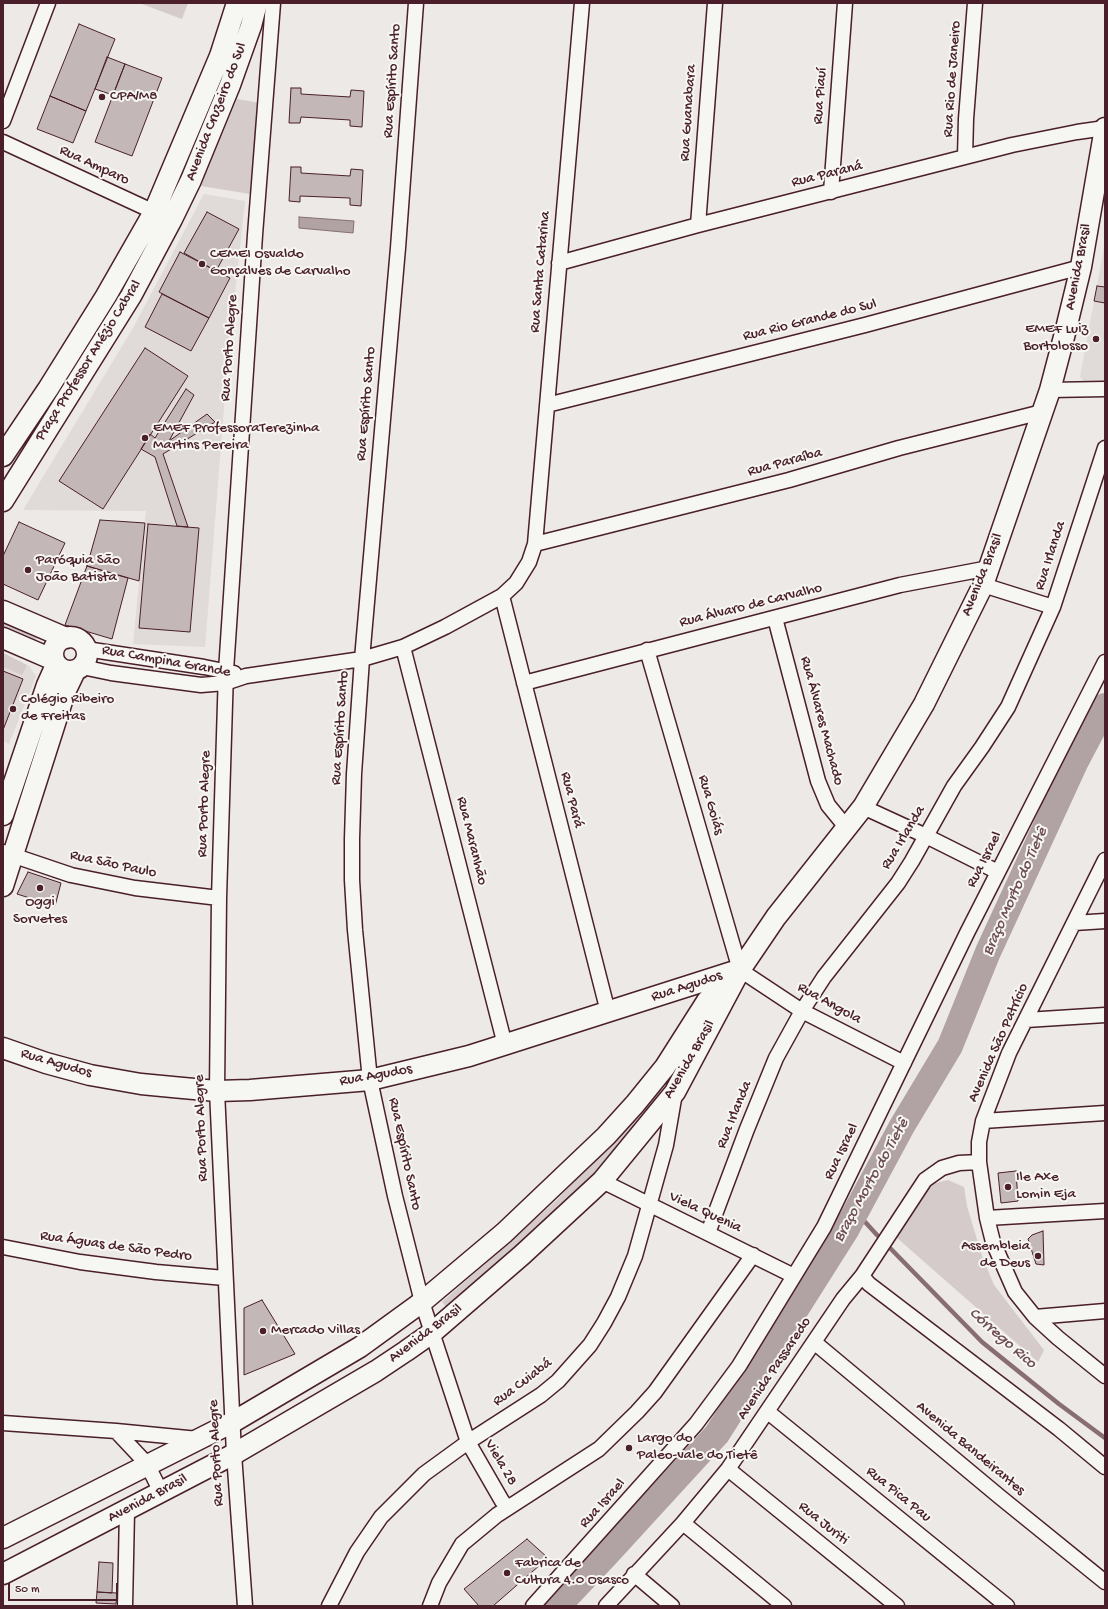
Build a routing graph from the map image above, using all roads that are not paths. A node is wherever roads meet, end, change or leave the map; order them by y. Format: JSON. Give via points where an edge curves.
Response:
{"nodes":[{"id":1,"x":48,"y":3,"type":"edge"},
{"id":2,"x":237,"y":3,"type":"edge"},
{"id":3,"x":257,"y":3,"type":"edge"},
{"id":4,"x":273,"y":3,"type":"edge"},
{"id":5,"x":416,"y":3,"type":"edge"},
{"id":6,"x":582,"y":3,"type":"edge"},
{"id":7,"x":715,"y":3,"type":"edge"},
{"id":8,"x":845,"y":3,"type":"edge"},
{"id":9,"x":975,"y":3,"type":"edge"},
{"id":10,"x":3,"y":121,"type":"edge"},
{"id":11,"x":1105,"y":128,"type":"edge"},
{"id":12,"x":3,"y":142,"type":"edge"},
{"id":13,"x":965,"y":157,"type":"junction"},
{"id":14,"x":831,"y":192,"type":"junction"},
{"id":15,"x":154,"y":212,"type":"junction"},
{"id":16,"x":172,"y":219,"type":"junction"},
{"id":17,"x":698,"y":225,"type":"junction"},
{"id":18,"x":559,"y":263,"type":"junction"},
{"id":19,"x":1081,"y":266,"type":"junction"},
{"id":20,"x":1105,"y":389,"type":"edge"},
{"id":21,"x":1050,"y":390,"type":"junction"},
{"id":22,"x":547,"y":405,"type":"junction"},
{"id":23,"x":1042,"y":412,"type":"junction"},
{"id":24,"x":1105,"y":448,"type":"edge"},
{"id":25,"x":3,"y":456,"type":"edge"},
{"id":26,"x":3,"y":501,"type":"edge"},
{"id":27,"x":535,"y":544,"type":"junction"},
{"id":28,"x":986,"y":576,"type":"junction"},
{"id":29,"x":502,"y":596,"type":"junction"},
{"id":30,"x":1053,"y":606,"type":"junction"},
{"id":31,"x":3,"y":610,"type":"edge"},
{"id":32,"x":775,"y":618,"type":"junction"},
{"id":33,"x":3,"y":638,"type":"edge"},
{"id":34,"x":403,"y":647,"type":"junction"},
{"id":35,"x":647,"y":650,"type":"junction"},
{"id":36,"x":362,"y":659,"type":"junction"},
{"id":37,"x":71,"y":662,"type":"junction"},
{"id":38,"x":1105,"y":662,"type":"edge"},
{"id":39,"x":225,"y":677,"type":"junction"},
{"id":40,"x":524,"y":683,"type":"junction"},
{"id":41,"x":863,"y":807,"type":"junction"},
{"id":42,"x":3,"y":815,"type":"edge"},
{"id":43,"x":846,"y":827,"type":"junction"},
{"id":44,"x":926,"y":836,"type":"junction"},
{"id":45,"x":8,"y":854,"type":"edge"},
{"id":46,"x":1105,"y":860,"type":"edge"},
{"id":47,"x":998,"y":872,"type":"junction"},
{"id":48,"x":3,"y":886,"type":"edge"},
{"id":49,"x":219,"y":898,"type":"junction"},
{"id":50,"x":1105,"y":921,"type":"edge"},
{"id":51,"x":1074,"y":923,"type":"junction"},
{"id":52,"x":740,"y":970,"type":"junction"},
{"id":53,"x":687,"y":988,"type":"junction"},
{"id":54,"x":802,"y":1011,"type":"junction"},
{"id":55,"x":608,"y":1012,"type":"junction"},
{"id":56,"x":698,"y":1014,"type":"junction"},
{"id":57,"x":1105,"y":1015,"type":"edge"},
{"id":58,"x":1026,"y":1020,"type":"junction"},
{"id":59,"x":505,"y":1045,"type":"junction"},
{"id":60,"x":3,"y":1048,"type":"edge"},
{"id":61,"x":904,"y":1063,"type":"junction"},
{"id":62,"x":370,"y":1080,"type":"junction"},
{"id":63,"x":217,"y":1091,"type":"junction"},
{"id":64,"x":675,"y":1092,"type":"junction"},
{"id":65,"x":1105,"y":1112,"type":"edge"},
{"id":66,"x":983,"y":1121,"type":"junction"},
{"id":67,"x":979,"y":1162,"type":"junction"},
{"id":68,"x":602,"y":1181,"type":"junction"},
{"id":69,"x":649,"y":1205,"type":"junction"},
{"id":70,"x":1105,"y":1211,"type":"edge"},
{"id":71,"x":987,"y":1218,"type":"junction"},
{"id":72,"x":708,"y":1233,"type":"junction"},
{"id":73,"x":3,"y":1247,"type":"edge"},
{"id":74,"x":753,"y":1255,"type":"junction"},
{"id":75,"x":794,"y":1276,"type":"junction"},
{"id":76,"x":862,"y":1276,"type":"junction"},
{"id":77,"x":225,"y":1278,"type":"junction"},
{"id":78,"x":422,"y":1302,"type":"junction"},
{"id":79,"x":1105,"y":1311,"type":"edge"},
{"id":80,"x":1035,"y":1317,"type":"junction"},
{"id":81,"x":433,"y":1332,"type":"junction"},
{"id":82,"x":814,"y":1342,"type":"junction"},
{"id":83,"x":1105,"y":1376,"type":"edge"},
{"id":84,"x":768,"y":1412,"type":"junction"},
{"id":85,"x":233,"y":1422,"type":"junction"},
{"id":86,"x":3,"y":1423,"type":"edge"},
{"id":87,"x":116,"y":1431,"type":"junction"},
{"id":88,"x":198,"y":1439,"type":"junction"},
{"id":89,"x":468,"y":1442,"type":"junction"},
{"id":90,"x":234,"y":1454,"type":"junction"},
{"id":91,"x":147,"y":1464,"type":"junction"},
{"id":92,"x":1105,"y":1467,"type":"edge"},
{"id":93,"x":728,"y":1469,"type":"junction"},
{"id":94,"x":161,"y":1492,"type":"junction"},
{"id":95,"x":505,"y":1504,"type":"junction"},
{"id":96,"x":127,"y":1511,"type":"junction"},
{"id":97,"x":683,"y":1523,"type":"junction"},
{"id":98,"x":3,"y":1538,"type":"edge"},
{"id":99,"x":3,"y":1574,"type":"edge"},
{"id":100,"x":634,"y":1574,"type":"junction"},
{"id":101,"x":1105,"y":1582,"type":"edge"},
{"id":102,"x":125,"y":1606,"type":"edge"},
{"id":103,"x":245,"y":1606,"type":"edge"},
{"id":104,"x":329,"y":1606,"type":"edge"},
{"id":105,"x":430,"y":1606,"type":"edge"},
{"id":106,"x":533,"y":1606,"type":"edge"},
{"id":107,"x":606,"y":1606,"type":"edge"},
{"id":108,"x":672,"y":1606,"type":"edge"},
{"id":109,"x":784,"y":1606,"type":"edge"},
{"id":110,"x":897,"y":1606,"type":"edge"},
{"id":111,"x":1007,"y":1606,"type":"edge"}],
"edges":[{"from":1,"to":10,"type":"street"},
{"from":2,"to":15,"type":"main road","name":"Avenida Cruzeiro do Sul","via":[[220,56]]},
{"from":3,"to":16,"type":"main road","name":"Avenida Cruzeiro do Sul","via":[[230,85]]},
{"from":4,"to":39,"type":"street","name":"Rua Porto Alegre"},
{"from":5,"to":36,"type":"street","name":"Rua Espírito Santo","via":[[398,248]]},
{"from":6,"to":18,"type":"street","name":"Rua Santa Catarina"},
{"from":7,"to":17,"type":"street","name":"Rua Guanabara"},
{"from":8,"to":14,"type":"street","name":"Rua Piauí"},
{"from":9,"to":13,"type":"street","name":"Rua Rio de Janeiro"},
{"from":11,"to":13,"type":"street","name":"Rua Paraná","via":[[1012,145]]},
{"from":11,"to":19,"type":"main road","name":"Avenida Brasil"},
{"from":12,"to":15,"type":"street","name":"Rua Amparo"},
{"from":13,"to":14,"type":"street","name":"Rua Paraná"},
{"from":14,"to":17,"type":"street","name":"Rua Paraná"},
{"from":15,"to":16,"type":"street","name":"Rua Amparo"},
{"from":15,"to":25,"type":"main road","name":"Praça Professor Anézio Cabral","via":[[106,296]]},
{"from":16,"to":26,"type":"main road","name":"Praça Professor Anézio Cabral","via":[[131,296]]},
{"from":17,"to":18,"type":"street","name":"Rua Paraná"},
{"from":18,"to":22,"type":"street","name":"Rua Santa Catarina"},
{"from":19,"to":21,"type":"main road","name":"Avenida Brasil"},
{"from":19,"to":22,"type":"street","name":"Rua Rio Grande do Sul","via":[[865,325]]},
{"from":20,"to":21,"type":"street"},
{"from":21,"to":23,"type":"main road","name":"Avenida Brasil"},
{"from":22,"to":27,"type":"street","name":"Rua Santa Catarina"},
{"from":23,"to":27,"type":"street","name":"Rua Paraíba","via":[[899,448],[789,480]]},
{"from":23,"to":28,"type":"main road","name":"Avenida Brasil"},
{"from":24,"to":30,"type":"street","name":"Rua Irlanda"},
{"from":27,"to":29,"type":"street","name":"Rua Campina Grande","via":[[523,572]]},
{"from":28,"to":30,"type":"street"},
{"from":28,"to":32,"type":"street","name":"Rua Álvaro de Carvalho","via":[[900,585]]},
{"from":28,"to":41,"type":"main road","name":"Avenida Brasil","via":[[924,704]]},
{"from":29,"to":34,"type":"street","name":"Rua Campina Grande"},
{"from":29,"to":40,"type":"street","name":"Rua Pará"},
{"from":30,"to":44,"type":"street","name":"Rua Irlanda","via":[[1008,707],[954,786]]},
{"from":31,"to":37,"type":"main road","via":[[66,638],[76,638],[84,644]]},
{"from":32,"to":35,"type":"street","name":"Rua Álvaro de Carvalho"},
{"from":32,"to":43,"type":"street","name":"Rua Álvares Machado","via":[[818,781],[828,805]]},
{"from":33,"to":37,"type":"main road","name":"Rua Campina Grande"},
{"from":34,"to":36,"type":"street","name":"Rua Campina Grande"},
{"from":34,"to":59,"type":"street","name":"Rua Maranhão"},
{"from":35,"to":40,"type":"street","name":"Rua Álvaro de Carvalho"},
{"from":35,"to":52,"type":"street","name":"Rua Goiás"},
{"from":36,"to":39,"type":"street","name":"Rua Campina Grande"},
{"from":36,"to":62,"type":"street","name":"Rua Espírito Santo","via":[[354,774],[352,880]]},
{"from":37,"to":39,"type":"street","name":"Rua Campina Grande","via":[[204,667]]},
{"from":37,"to":39,"type":"street","name":"Rua Campina Grande","via":[[111,674],[201,685]]},
{"from":37,"to":42,"type":"main road","via":[[47,685]]},
{"from":37,"to":45,"type":"main road","via":[[65,692]]},
{"from":38,"to":47,"type":"street","name":"Rua Israel"},
{"from":39,"to":49,"type":"street","name":"Rua Porto Alegre"},
{"from":40,"to":55,"type":"street","name":"Rua Pará"},
{"from":41,"to":43,"type":"main road","name":"Avenida Brasil"},
{"from":41,"to":44,"type":"street"},
{"from":43,"to":52,"type":"main road","name":"Avenida Brasil","via":[[776,916]]},
{"from":44,"to":47,"type":"street"},
{"from":44,"to":54,"type":"street","name":"Rua Irlanda","via":[[898,883],[824,977]]},
{"from":45,"to":48,"type":"main road"},
{"from":45,"to":49,"type":"street","name":"Rua São Paulo","via":[[71,875],[108,883]]},
{"from":46,"to":51,"type":"street","name":"Avenida São Patrício"},
{"from":47,"to":61,"type":"street","name":"Rua Israel"},
{"from":49,"to":63,"type":"street","name":"Rua Porto Alegre"},
{"from":50,"to":51,"type":"street"},
{"from":51,"to":58,"type":"street","name":"Avenida São Patrício"},
{"from":52,"to":53,"type":"main road","name":"Rua Agudos"},
{"from":52,"to":54,"type":"street","name":"Rua Angola"},
{"from":52,"to":56,"type":"main road","name":"Avenida Brasil","via":[[710,997]]},
{"from":52,"to":64,"type":"main road","name":"Avenida Brasil"},
{"from":53,"to":55,"type":"main road","name":"Rua Agudos"},
{"from":53,"to":56,"type":"main road","via":[[697,999]]},
{"from":54,"to":61,"type":"street","name":"Rua Angola"},
{"from":54,"to":72,"type":"street","name":"Rua Irlanda","via":[[776,1058]]},
{"from":55,"to":59,"type":"main road","name":"Rua Agudos"},
{"from":56,"to":78,"type":"main road","name":"Avenida Brasil","via":[[665,1067],[606,1136],[504,1233]]},
{"from":57,"to":58,"type":"street"},
{"from":58,"to":66,"type":"street","name":"Avenida São Patrício"},
{"from":59,"to":62,"type":"main road","name":"Rua Agudos"},
{"from":60,"to":63,"type":"main road","name":"Rua Agudos","via":[[90,1075],[141,1084]]},
{"from":61,"to":75,"type":"street","name":"Rua Israel","via":[[824,1227]]},
{"from":62,"to":63,"type":"main road","name":"Rua Agudos"},
{"from":62,"to":78,"type":"street","name":"Rua Espírito Santo","via":[[395,1196]]},
{"from":63,"to":77,"type":"street","name":"Rua Porto Alegre"},
{"from":64,"to":68,"type":"main road","name":"Avenida Brasil"},
{"from":64,"to":69,"type":"street","name":"Rua Cuiabá","via":[[666,1145]]},
{"from":65,"to":66,"type":"street"},
{"from":66,"to":67,"type":"street","name":"Avenida São Patrício"},
{"from":67,"to":71,"type":"street","name":"Avenida São Patrício"},
{"from":67,"to":76,"type":"street","name":"Avenida Passaredo","via":[[959,1163],[942,1168],[925,1180]]},
{"from":68,"to":69,"type":"street","name":"Viela Quenia"},
{"from":68,"to":81,"type":"main road","name":"Avenida Brasil"},
{"from":69,"to":72,"type":"street","name":"Viela Quenia"},
{"from":69,"to":89,"type":"street","name":"Rua Cuiabá","via":[[628,1274],[590,1345],[558,1381]]},
{"from":70,"to":71,"type":"street"},
{"from":71,"to":80,"type":"street","name":"Avenida São Patrício","via":[[993,1242],[1015,1292]]},
{"from":72,"to":74,"type":"street","name":"Viela Quenia"},
{"from":73,"to":77,"type":"street","name":"Rua Águas de São Pedro","via":[[80,1262]]},
{"from":74,"to":75,"type":"street","name":"Viela Quenia"},
{"from":74,"to":95,"type":"street","via":[[655,1392],[637,1412],[578,1464]]},
{"from":75,"to":106,"type":"street","name":"Rua Israel","via":[[739,1366],[696,1424]]},
{"from":76,"to":82,"type":"street","name":"Avenida Passaredo"},
{"from":76,"to":92,"type":"street"},
{"from":77,"to":85,"type":"street","name":"Rua Porto Alegre"},
{"from":78,"to":81,"type":"street","name":"Rua Espírito Santo"},
{"from":78,"to":85,"type":"main road","name":"Avenida Brasil","via":[[360,1347]]},
{"from":79,"to":80,"type":"street"},
{"from":80,"to":83,"type":"street","name":"Avenida São Patrício"},
{"from":81,"to":89,"type":"street","name":"Rua Espírito Santo"},
{"from":81,"to":90,"type":"main road","name":"Avenida Brasil","via":[[376,1371]]},
{"from":82,"to":84,"type":"street","name":"Avenida Passaredo"},
{"from":82,"to":101,"type":"street","name":"Avenida Bandeirantes"},
{"from":84,"to":93,"type":"street","name":"Avenida Passaredo"},
{"from":84,"to":111,"type":"street","name":"Rua Pica Pau"},
{"from":85,"to":88,"type":"main road","name":"Avenida Brasil"},
{"from":85,"to":90,"type":"street","name":"Rua Porto Alegre"},
{"from":86,"to":87,"type":"street"},
{"from":87,"to":88,"type":"street"},
{"from":87,"to":91,"type":"street"},
{"from":88,"to":91,"type":"main road","name":"Avenida Brasil"},
{"from":89,"to":95,"type":"street","name":"Viela 28"},
{"from":89,"to":104,"type":"street","name":"Rua Cuiabá","via":[[424,1474],[381,1517],[357,1552]]},
{"from":90,"to":94,"type":"main road","name":"Avenida Brasil"},
{"from":90,"to":103,"type":"street","name":"Rua Porto Alegre"},
{"from":91,"to":94,"type":"street"},
{"from":91,"to":98,"type":"main road","name":"Avenida Brasil"},
{"from":93,"to":97,"type":"street","name":"Avenida Passaredo"},
{"from":93,"to":110,"type":"street","name":"Rua Juriti"},
{"from":94,"to":96,"type":"main road","name":"Avenida Brasil"},
{"from":95,"to":105,"type":"street","via":[[462,1544],[439,1583]]},
{"from":96,"to":99,"type":"main road","name":"Avenida Brasil"},
{"from":96,"to":102,"type":"street"},
{"from":97,"to":100,"type":"street","name":"Avenida Passaredo"},
{"from":97,"to":109,"type":"street"},
{"from":100,"to":107,"type":"street","name":"Avenida Passaredo"},
{"from":100,"to":108,"type":"street"}]}
